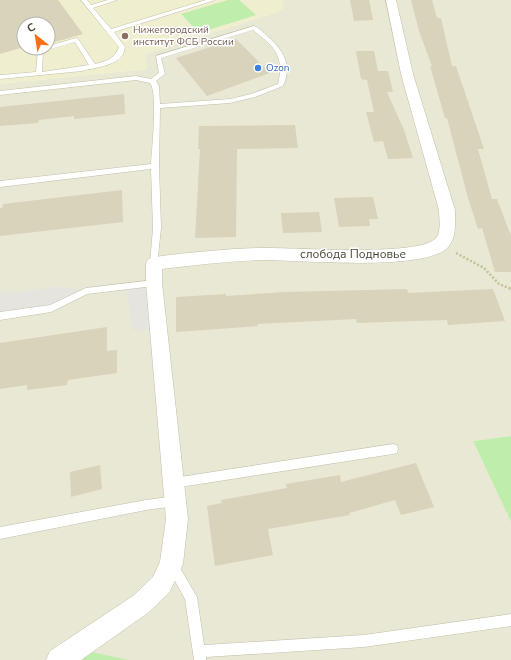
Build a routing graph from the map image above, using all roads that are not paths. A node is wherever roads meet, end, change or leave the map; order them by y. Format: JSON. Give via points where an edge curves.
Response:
{"nodes":[{"id":1,"x":84,"y":0,"type":"edge"},
{"id":2,"x":114,"y":0,"type":"edge"},
{"id":3,"x":212,"y":0,"type":"edge"},
{"id":4,"x":391,"y":0,"type":"edge"},
{"id":5,"x":90,"y":7,"type":"junction"},
{"id":6,"x":110,"y":31,"type":"junction"},
{"id":7,"x":56,"y":46,"type":"edge"},
{"id":8,"x":40,"y":56,"type":"edge"},
{"id":9,"x":93,"y":67,"type":"junction"},
{"id":10,"x":39,"y":73,"type":"junction"},
{"id":11,"x":0,"y":77,"type":"edge"},
{"id":12,"x":152,"y":81,"type":"junction"},
{"id":13,"x":0,"y":93,"type":"edge"},
{"id":14,"x":157,"y":106,"type":"junction"},
{"id":15,"x":155,"y":166,"type":"junction"},
{"id":16,"x":0,"y":184,"type":"edge"},
{"id":17,"x":154,"y":264,"type":"junction"},
{"id":18,"x":154,"y":283,"type":"junction"},
{"id":19,"x":0,"y":316,"type":"edge"},
{"id":20,"x":393,"y":449,"type":"dead end"},
{"id":21,"x":174,"y":492,"type":"junction"},
{"id":22,"x":0,"y":533,"type":"edge"},
{"id":23,"x":171,"y":564,"type":"junction"},
{"id":24,"x":511,"y":620,"type":"edge"},
{"id":25,"x":200,"y":656,"type":"edge"},
{"id":26,"x":59,"y":660,"type":"edge"}],
"edges":[{"from":1,"to":5,"type":"lane"},
{"from":2,"to":5,"type":"lane"},
{"from":3,"to":6,"type":"lane"},
{"from":4,"to":17,"type":"street","name":"слобода Подновье","via":[[407,74],[447,210],[448,229],[445,239],[431,250],[395,255],[262,254],[207,257]]},
{"from":5,"to":6,"type":"lane"},
{"from":6,"to":9,"type":"lane","via":[[122,47],[119,56]]},
{"from":7,"to":9,"type":"lane","via":[[76,40]]},
{"from":8,"to":10,"type":"lane"},
{"from":9,"to":10,"type":"lane"},
{"from":10,"to":11,"type":"lane"},
{"from":12,"to":13,"type":"lane","via":[[136,78]]},
{"from":12,"to":14,"type":"lane","via":[[156,86]]},
{"from":12,"to":14,"type":"lane","via":[[162,74],[158,57],[254,28],[278,47],[285,65],[286,71],[281,85],[253,96],[230,101]]},
{"from":14,"to":15,"type":"lane"},
{"from":15,"to":16,"type":"lane"},
{"from":15,"to":17,"type":"lane","via":[[157,228]]},
{"from":17,"to":18,"type":"street"},
{"from":18,"to":19,"type":"lane","via":[[86,291],[51,308]]},
{"from":18,"to":21,"type":"street"},
{"from":20,"to":21,"type":"lane"},
{"from":21,"to":22,"type":"lane","via":[[146,505]]},
{"from":21,"to":23,"type":"street","via":[[177,519]]},
{"from":23,"to":25,"type":"lane","via":[[191,597]]},
{"from":23,"to":26,"type":"street","via":[[161,584],[141,604]]},
{"from":24,"to":25,"type":"lane","via":[[364,640]]}]}
